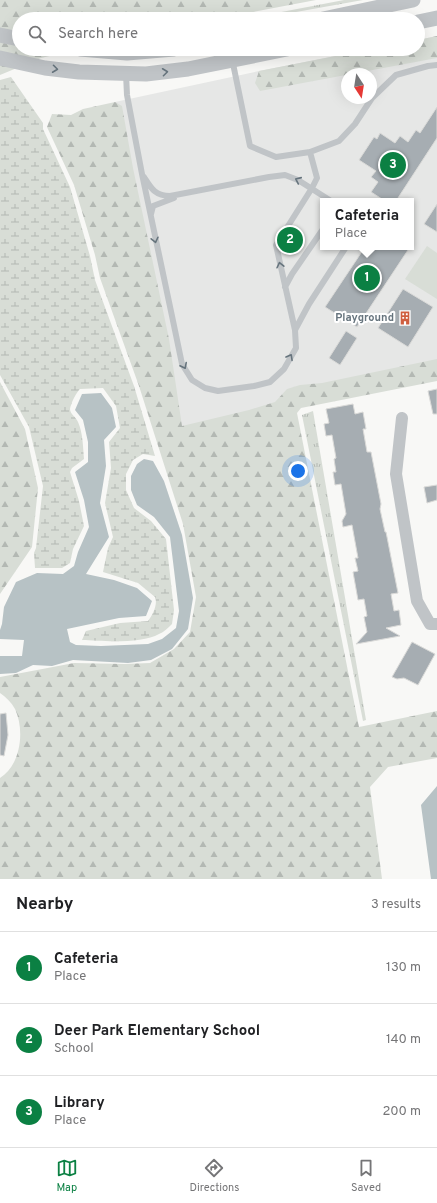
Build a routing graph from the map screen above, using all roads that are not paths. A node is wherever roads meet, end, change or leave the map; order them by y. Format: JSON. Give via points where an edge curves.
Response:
{"nodes":[{"id":1,"x":414,"y":0,"type":"edge"},
{"id":2,"x":357,"y":12,"type":"edge"},
{"id":3,"x":437,"y":18,"type":"edge"},
{"id":4,"x":425,"y":21,"type":"edge"},
{"id":5,"x":0,"y":35,"type":"edge"},
{"id":6,"x":12,"y":38,"type":"edge"},
{"id":7,"x":229,"y":56,"type":"edge"},
{"id":8,"x":232,"y":56,"type":"edge"},
{"id":9,"x":0,"y":58,"type":"edge"},
{"id":10,"x":437,"y":65,"type":"edge"},
{"id":11,"x":126,"y":74,"type":"junction"},
{"id":12,"x":310,"y":152,"type":"junction"},
{"id":13,"x":142,"y":174,"type":"junction"},
{"id":14,"x":312,"y":188,"type":"junction"},
{"id":15,"x":189,"y":192,"type":"junction"},
{"id":16,"x":327,"y":198,"type":"edge"},
{"id":17,"x":150,"y":217,"type":"junction"},
{"id":18,"x":320,"y":233,"type":"edge"},
{"id":19,"x":344,"y":250,"type":"edge"},
{"id":20,"x":285,"y":287,"type":"junction"},
{"id":21,"x":295,"y":330,"type":"junction"},
{"id":22,"x":402,"y":418,"type":"dead end"},
{"id":23,"x":434,"y":624,"type":"edge"}],
"edges":[{"from":1,"to":2,"type":"street"},
{"from":3,"to":4,"type":"street"},
{"from":5,"to":6,"type":"street"},
{"from":11,"to":7,"type":"street","one_way":true,"via":[[188,69]]},
{"from":8,"to":12,"type":"lane","via":[[250,146],[276,157]]},
{"from":9,"to":11,"type":"street","one_way":true,"via":[[45,68]]},
{"from":10,"to":12,"type":"lane","via":[[396,75],[372,98],[355,124],[339,141]]},
{"from":11,"to":13,"type":"lane"},
{"from":12,"to":14,"type":"lane","via":[[317,178]]},
{"from":13,"to":15,"type":"lane","via":[[152,191],[161,196]]},
{"from":13,"to":17,"type":"lane"},
{"from":14,"to":15,"type":"lane","one_way":true,"via":[[285,175]]},
{"from":14,"to":16,"type":"lane"},
{"from":20,"to":14,"type":"lane","one_way":true,"via":[[276,245]]},
{"from":15,"to":17,"type":"lane","via":[[153,206]]},
{"from":17,"to":21,"type":"lane","one_way":true,"via":[[182,364],[192,380],[205,388],[218,391],[270,382],[284,370],[296,348]]},
{"from":18,"to":20,"type":"lane"},
{"from":19,"to":21,"type":"lane"},
{"from":20,"to":21,"type":"lane"},
{"from":22,"to":23,"type":"street","via":[[396,474],[417,600]]}]}
